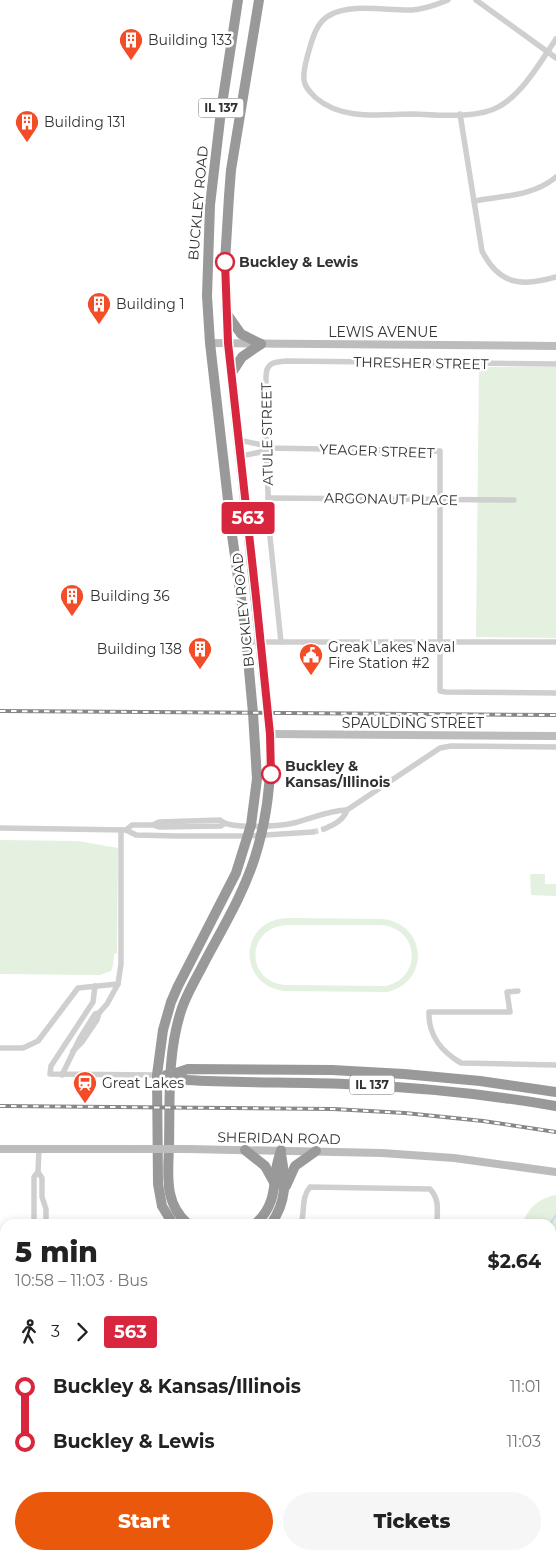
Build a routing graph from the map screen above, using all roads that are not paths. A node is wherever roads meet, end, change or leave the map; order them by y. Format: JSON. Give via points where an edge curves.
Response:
{"nodes":[{"id":1,"x":238,"y":0,"type":"edge"},
{"id":2,"x":259,"y":0,"type":"edge"},
{"id":3,"x":448,"y":0,"type":"edge"},
{"id":4,"x":476,"y":0,"type":"edge"},
{"id":5,"x":556,"y":40,"type":"edge"},
{"id":6,"x":547,"y":52,"type":"junction"},
{"id":7,"x":556,"y":58,"type":"edge"},
{"id":8,"x":460,"y":114,"type":"junction"},
{"id":9,"x":556,"y":177,"type":"edge"},
{"id":10,"x":474,"y":201,"type":"junction"},
{"id":11,"x":210,"y":205,"type":"junction"},
{"id":12,"x":228,"y":206,"type":"junction"},
{"id":13,"x":556,"y":277,"type":"edge"},
{"id":14,"x":226,"y":314,"type":"junction"},
{"id":15,"x":210,"y":343,"type":"junction"},
{"id":16,"x":228,"y":343,"type":"junction"},
{"id":17,"x":261,"y":344,"type":"junction"},
{"id":18,"x":556,"y":346,"type":"edge"},
{"id":19,"x":287,"y":361,"type":"joint"},
{"id":20,"x":556,"y":364,"type":"edge"},
{"id":21,"x":231,"y":374,"type":"junction"},
{"id":22,"x":239,"y":440,"type":"junction"},
{"id":23,"x":266,"y":448,"type":"junction"},
{"id":24,"x":241,"y":456,"type":"junction"},
{"id":25,"x":268,"y":498,"type":"junction"},
{"id":26,"x":440,"y":500,"type":"junction"},
{"id":27,"x":514,"y":500,"type":"dead end"},
{"id":28,"x":439,"y":641,"type":"junction"},
{"id":29,"x":246,"y":642,"type":"junction"},
{"id":30,"x":260,"y":642,"type":"junction"},
{"id":31,"x":282,"y":642,"type":"junction"},
{"id":32,"x":556,"y":642,"type":"edge"},
{"id":33,"x":556,"y":693,"type":"edge"},
{"id":34,"x":270,"y":734,"type":"junction"},
{"id":35,"x":556,"y":736,"type":"edge"},
{"id":36,"x":556,"y":747,"type":"edge"},
{"id":37,"x":347,"y":810,"type":"junction"},
{"id":38,"x":251,"y":825,"type":"junction"},
{"id":39,"x":0,"y":828,"type":"edge"},
{"id":40,"x":324,"y":829,"type":"tunnel mouth"},
{"id":41,"x":123,"y":830,"type":"junction"},
{"id":42,"x":263,"y":830,"type":"junction"},
{"id":43,"x":314,"y":832,"type":"tunnel mouth"},
{"id":44,"x":249,"y":836,"type":"junction"},
{"id":45,"x":118,"y":984,"type":"junction"},
{"id":46,"x":95,"y":986,"type":"junction"},
{"id":47,"x":518,"y":991,"type":"dead end"},
{"id":48,"x":0,"y":1048,"type":"edge"},
{"id":49,"x":556,"y":1065,"type":"edge"},
{"id":50,"x":62,"y":1074,"type":"junction"},
{"id":51,"x":157,"y":1075,"type":"junction"},
{"id":52,"x":170,"y":1075,"type":"junction"},
{"id":53,"x":556,"y":1092,"type":"edge"},
{"id":54,"x":556,"y":1106,"type":"edge"},
{"id":55,"x":0,"y":1148,"type":"edge"},
{"id":56,"x":39,"y":1149,"type":"junction"},
{"id":57,"x":245,"y":1150,"type":"junction"},
{"id":58,"x":281,"y":1150,"type":"junction"},
{"id":59,"x":316,"y":1151,"type":"junction"},
{"id":60,"x":38,"y":1172,"type":"junction"},
{"id":61,"x":556,"y":1172,"type":"edge"},
{"id":62,"x":275,"y":1185,"type":"junction"},
{"id":63,"x":285,"y":1190,"type":"junction"},
{"id":64,"x":34,"y":1219,"type":"edge"},
{"id":65,"x":46,"y":1219,"type":"edge"},
{"id":66,"x":170,"y":1219,"type":"edge"},
{"id":67,"x":183,"y":1219,"type":"edge"},
{"id":68,"x":260,"y":1219,"type":"edge"},
{"id":69,"x":274,"y":1219,"type":"edge"},
{"id":70,"x":303,"y":1219,"type":"edge"},
{"id":71,"x":437,"y":1219,"type":"edge"}],
"edges":[{"from":1,"to":11,"type":"highway","name":"BUCKLEY ROAD","number":"IL 137"},
{"from":2,"to":12,"type":"highway","name":"BUCKLEY ROAD","number":"IL 137"},
{"from":3,"to":8,"type":"street","via":[[414,10],[341,10],[323,20],[316,29],[304,71],[306,86],[325,106],[338,111],[356,114]]},
{"from":4,"to":6,"type":"street"},
{"from":5,"to":6,"type":"street"},
{"from":6,"to":7,"type":"street"},
{"from":6,"to":8,"type":"street","via":[[515,95],[500,106],[485,112]]},
{"from":8,"to":10,"type":"street"},
{"from":9,"to":10,"type":"street","via":[[529,192]]},
{"from":10,"to":13,"type":"street","via":[[482,250],[487,263],[496,272],[508,280],[522,283]]},
{"from":11,"to":12,"type":"highway"},
{"from":11,"to":15,"type":"highway","name":"BUCKLEY ROAD","number":"IL 137","via":[[207,273]]},
{"from":12,"to":14,"type":"highway","name":"BUCKLEY ROAD","number":"IL 137"},
{"from":14,"to":16,"type":"highway","name":"BUCKLEY ROAD","number":"IL 137"},
{"from":14,"to":17,"type":"highway","via":[[241,334]]},
{"from":15,"to":16,"type":"main road","name":"LEWIS AVENUE"},
{"from":15,"to":29,"type":"highway","name":"BUCKLEY ROAD","number":"IL 137"},
{"from":16,"to":17,"type":"main road","name":"LEWIS AVENUE"},
{"from":16,"to":21,"type":"highway","name":"BUCKLEY ROAD","number":"IL 137"},
{"from":17,"to":18,"type":"main road","name":"LEWIS AVENUE"},
{"from":17,"to":21,"type":"highway","via":[[242,357]]},
{"from":19,"to":20,"type":"street","name":"THRESHER STREET"},
{"from":19,"to":23,"type":"street","name":"ATULE STREET","via":[[269,364],[266,371]]},
{"from":21,"to":22,"type":"highway","name":"BUCKLEY ROAD","number":"IL 137"},
{"from":22,"to":23,"type":"street"},
{"from":22,"to":24,"type":"highway","name":"BUCKLEY ROAD","number":"IL 137"},
{"from":23,"to":24,"type":"street"},
{"from":23,"to":25,"type":"street","name":"ATULE STREET"},
{"from":23,"to":26,"type":"street","name":"YEAGER STREET","via":[[440,450]]},
{"from":24,"to":30,"type":"highway","name":"BUCKLEY ROAD","number":"IL 137"},
{"from":25,"to":26,"type":"street","name":"ARGONAUT PLACE"},
{"from":25,"to":31,"type":"street","name":"ATULE STREET"},
{"from":26,"to":27,"type":"street","name":"ARGONAUT PLACE"},
{"from":26,"to":28,"type":"street"},
{"from":28,"to":31,"type":"street"},
{"from":28,"to":32,"type":"street"},
{"from":28,"to":33,"type":"street","via":[[441,691]]},
{"from":29,"to":30,"type":"street"},
{"from":29,"to":38,"type":"highway","name":"BUCKLEY ROAD","number":"IL 137","via":[[257,765]]},
{"from":30,"to":31,"type":"street"},
{"from":30,"to":34,"type":"highway","name":"BUCKLEY ROAD","number":"IL 137"},
{"from":34,"to":35,"type":"main road","name":"SPAULDING STREET"},
{"from":34,"to":42,"type":"highway","name":"BUCKLEY ROAD","number":"IL 137","via":[[271,774]]},
{"from":36,"to":37,"type":"street","via":[[440,748]]},
{"from":37,"to":40,"type":"street","via":[[337,823]]},
{"from":37,"to":42,"type":"street"},
{"from":38,"to":41,"type":"street","via":[[224,824],[220,820],[159,822],[132,825]]},
{"from":38,"to":42,"type":"street"},
{"from":38,"to":44,"type":"highway","name":"BUCKLEY ROAD","number":"IL 137"},
{"from":39,"to":41,"type":"street"},
{"from":41,"to":44,"type":"street","via":[[136,835]]},
{"from":41,"to":45,"type":"street"},
{"from":42,"to":43,"type":"street"},
{"from":42,"to":44,"type":"street"},
{"from":42,"to":52,"type":"highway","name":"BUCKLEY ROAD","number":"IL 137","via":[[240,895],[181,1010]]},
{"from":44,"to":51,"type":"highway","name":"BUCKLEY ROAD","number":"IL 137","via":[[232,882],[171,1002],[163,1030]]},
{"from":45,"to":46,"type":"street"},
{"from":45,"to":50,"type":"street","via":[[99,1013],[98,1020],[73,1051]]},
{"from":46,"to":48,"type":"street","via":[[81,986],[75,990],[38,1041],[23,1048]]},
{"from":46,"to":50,"type":"street","via":[[93,1002],[51,1066],[50,1074]]},
{"from":47,"to":49,"type":"street","via":[[507,992],[510,1012],[429,1012],[436,1042],[461,1063]]},
{"from":50,"to":51,"type":"street"},
{"from":51,"to":52,"type":"highway","number":"IL 137"},
{"from":51,"to":66,"type":"highway","name":"BUCKLEY ROAD","via":[[158,1184],[162,1206]]},
{"from":52,"to":53,"type":"highway","number":"IL 137","via":[[188,1069],[332,1070],[438,1077]]},
{"from":52,"to":54,"type":"highway","number":"IL 137","via":[[186,1080],[411,1088]]},
{"from":52,"to":67,"type":"highway","name":"BUCKLEY ROAD","via":[[169,1191]]},
{"from":55,"to":56,"type":"main road","name":"SHERIDAN ROAD"},
{"from":56,"to":57,"type":"main road","name":"SHERIDAN ROAD","bridge":true},
{"from":56,"to":60,"type":"street"},
{"from":57,"to":58,"type":"main road","name":"SHERIDAN ROAD"},
{"from":57,"to":62,"type":"highway","via":[[265,1166]]},
{"from":58,"to":59,"type":"main road","name":"SHERIDAN ROAD"},
{"from":58,"to":62,"type":"highway"},
{"from":58,"to":63,"type":"highway"},
{"from":59,"to":61,"type":"main road","name":"SHERIDAN ROAD","via":[[454,1158]]},
{"from":59,"to":63,"type":"highway","via":[[295,1166]]},
{"from":60,"to":64,"type":"street","via":[[34,1177]]},
{"from":60,"to":65,"type":"street","via":[[42,1178]]},
{"from":62,"to":68,"type":"highway","via":[[269,1207]]},
{"from":63,"to":69,"type":"highway"},
{"from":70,"to":71,"type":"street","via":[[305,1193],[310,1187],[430,1189],[436,1196]]}]}
